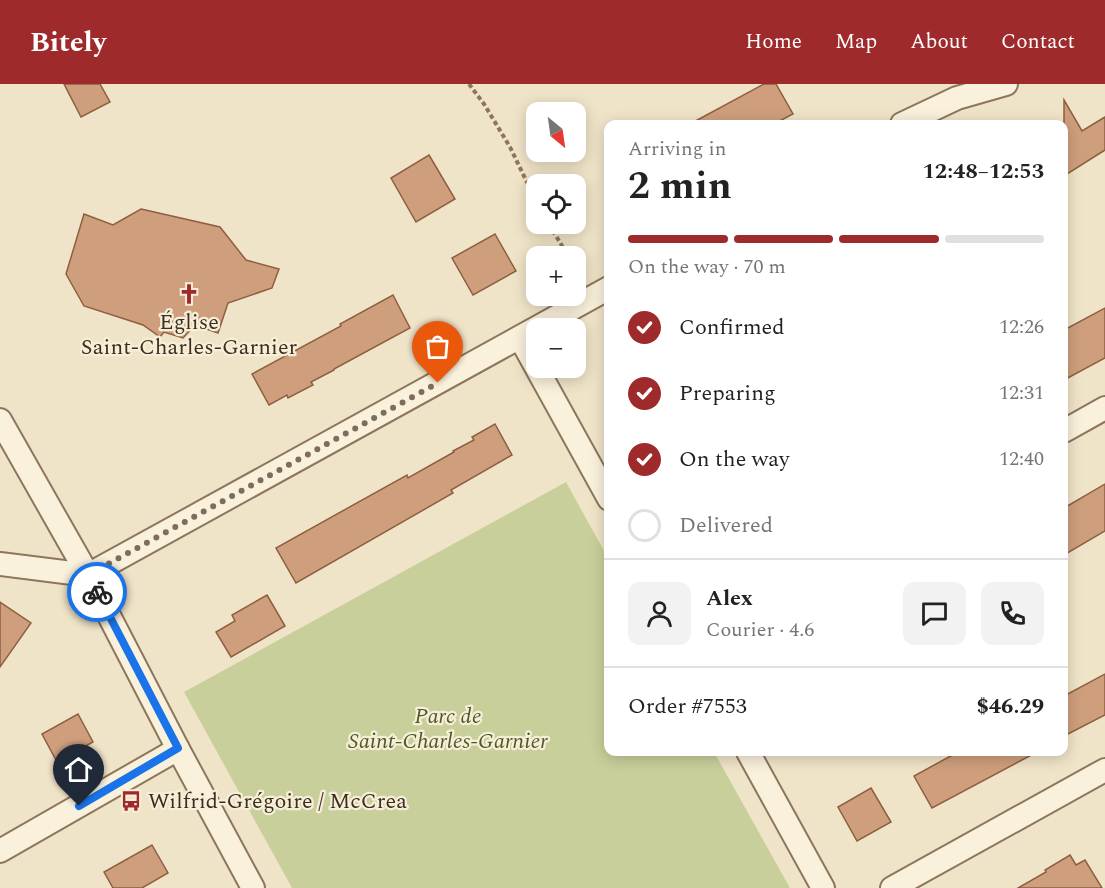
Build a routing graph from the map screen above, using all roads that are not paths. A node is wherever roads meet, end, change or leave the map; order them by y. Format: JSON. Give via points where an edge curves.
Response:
{"nodes":[{"id":1,"x":1006,"y":84,"type":"edge"},
{"id":2,"x":910,"y":120,"type":"edge"},
{"id":3,"x":604,"y":291,"type":"edge"},
{"id":4,"x":520,"y":338,"type":"junction"},
{"id":5,"x":1105,"y":408,"type":"edge"},
{"id":6,"x":0,"y":420,"type":"edge"},
{"id":7,"x":1068,"y":429,"type":"edge"},
{"id":8,"x":604,"y":490,"type":"edge"},
{"id":9,"x":0,"y":564,"type":"edge"},
{"id":10,"x":88,"y":575,"type":"junction"},
{"id":11,"x":178,"y":748,"type":"junction"},
{"id":12,"x":750,"y":756,"type":"edge"},
{"id":13,"x":1105,"y":770,"type":"edge"},
{"id":14,"x":0,"y":852,"type":"edge"},
{"id":15,"x":254,"y":888,"type":"edge"},
{"id":16,"x":823,"y":888,"type":"edge"},
{"id":17,"x":892,"y":888,"type":"edge"}],
"edges":[{"from":1,"to":2,"type":"street","via":[[957,98]]},
{"from":3,"to":4,"type":"street"},
{"from":4,"to":8,"type":"street"},
{"from":4,"to":10,"type":"street"},
{"from":5,"to":7,"type":"street"},
{"from":6,"to":10,"type":"street"},
{"from":9,"to":10,"type":"street"},
{"from":10,"to":11,"type":"street"},
{"from":11,"to":14,"type":"street"},
{"from":11,"to":15,"type":"street"},
{"from":12,"to":16,"type":"street"},
{"from":13,"to":17,"type":"street"}]}
